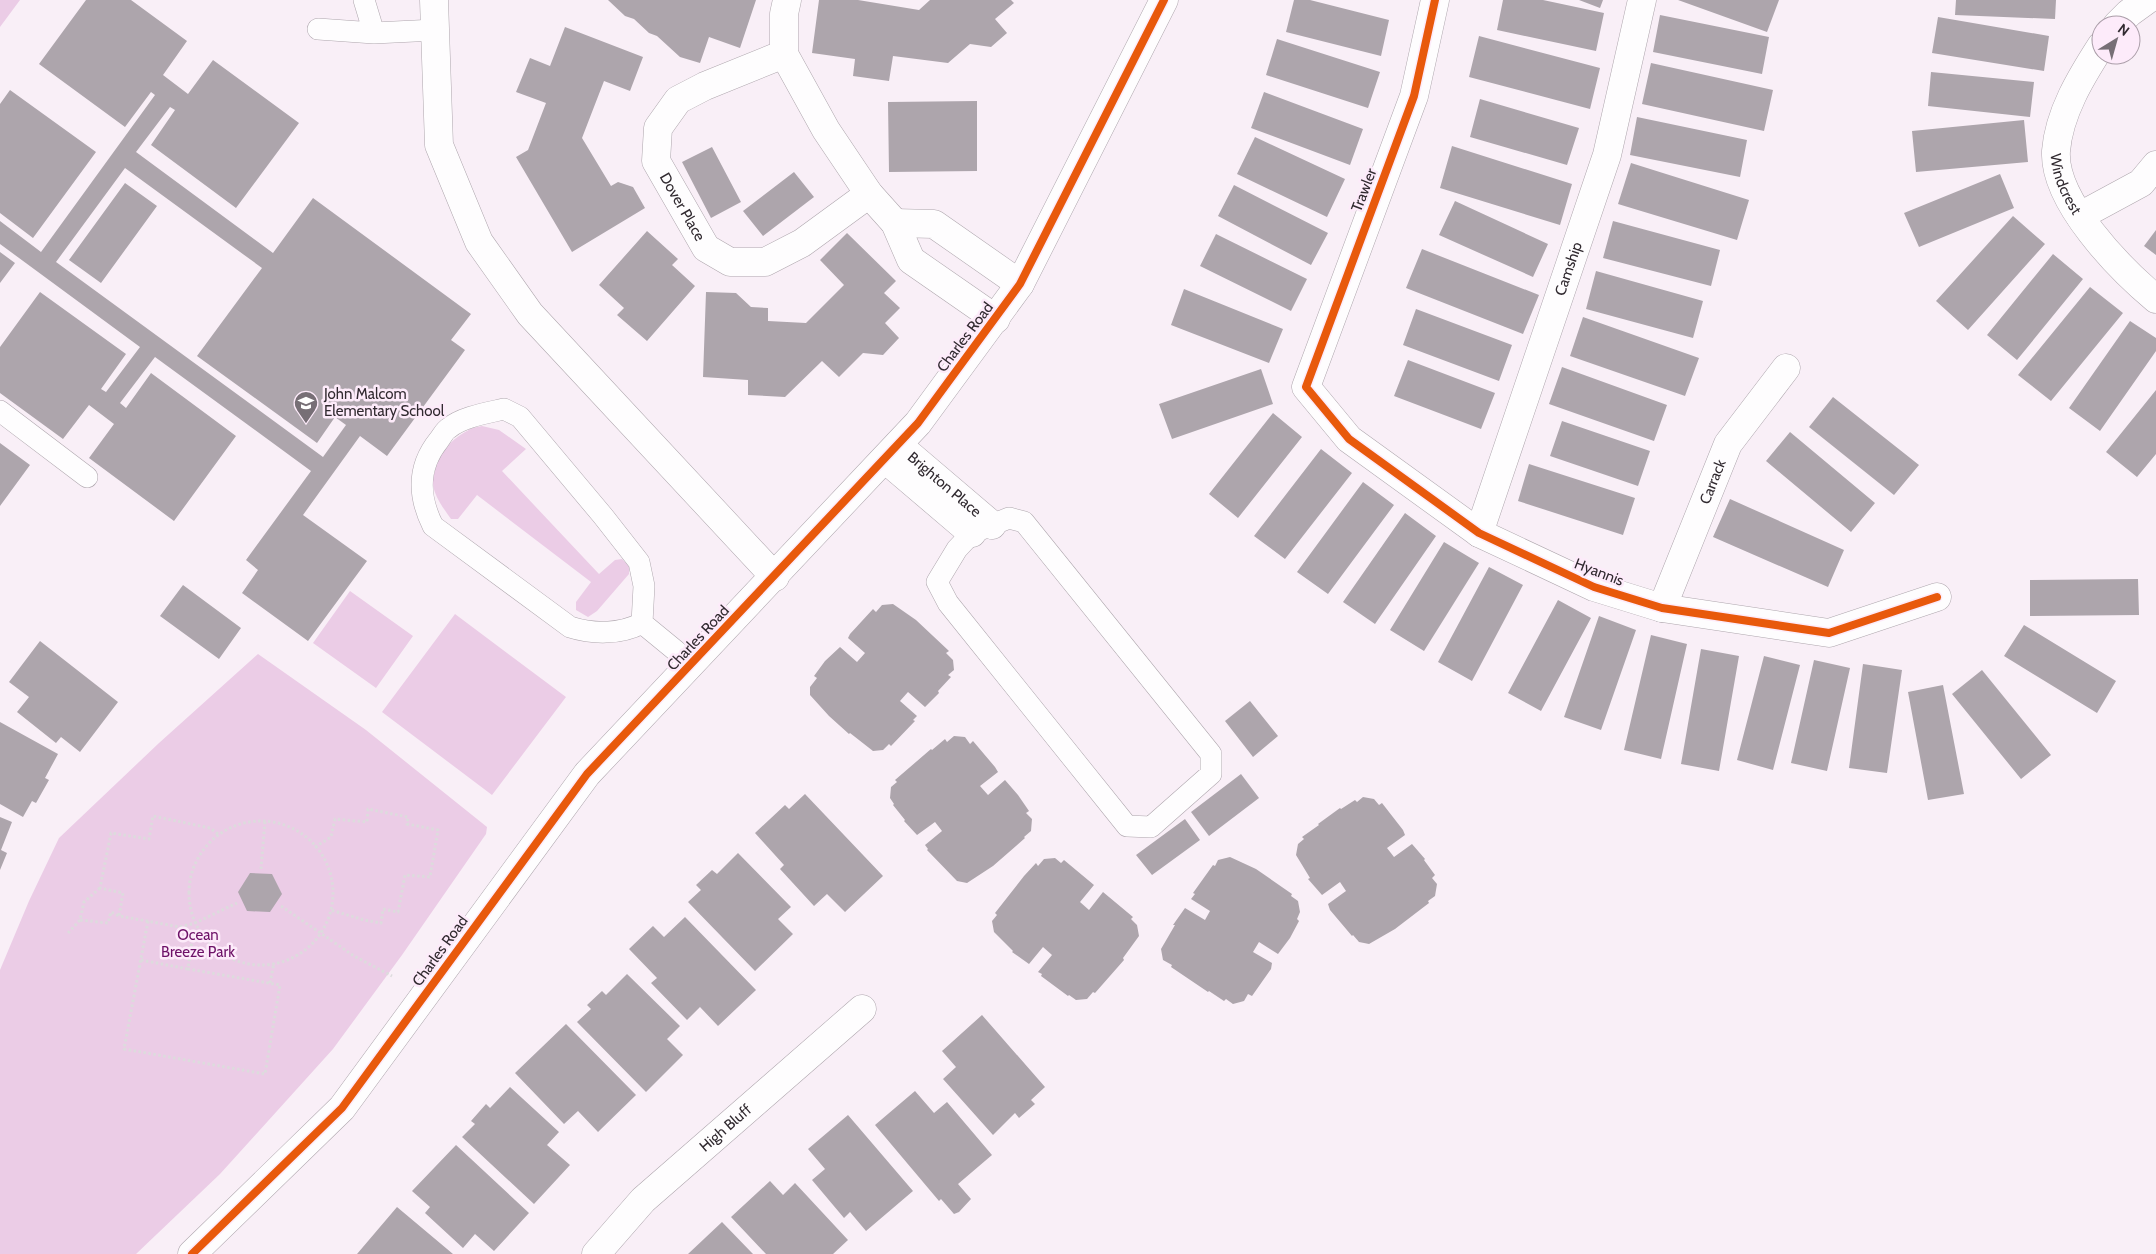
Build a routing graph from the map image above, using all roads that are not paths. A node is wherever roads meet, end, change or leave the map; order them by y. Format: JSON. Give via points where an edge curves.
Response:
{"nodes":[{"id":1,"x":364,"y":0,"type":"edge"},
{"id":2,"x":434,"y":0,"type":"edge"},
{"id":3,"x":786,"y":0,"type":"edge"},
{"id":4,"x":1164,"y":0,"type":"edge"},
{"id":5,"x":1435,"y":0,"type":"edge"},
{"id":6,"x":1642,"y":0,"type":"edge"},
{"id":7,"x":2147,"y":0,"type":"edge"},
{"id":8,"x":2127,"y":15,"type":"edge"},
{"id":9,"x":318,"y":29,"type":"dead end"},
{"id":10,"x":435,"y":30,"type":"junction"},
{"id":11,"x":374,"y":33,"type":"junction"},
{"id":12,"x":784,"y":54,"type":"junction"},
{"id":13,"x":2091,"y":63,"type":"edge"},
{"id":14,"x":2156,"y":165,"type":"edge"},
{"id":15,"x":869,"y":194,"type":"junction"},
{"id":16,"x":2080,"y":216,"type":"junction"},
{"id":17,"x":895,"y":223,"type":"junction"},
{"id":18,"x":1020,"y":284,"type":"junction"},
{"id":19,"x":2156,"y":299,"type":"edge"},
{"id":20,"x":996,"y":319,"type":"junction"},
{"id":21,"x":1786,"y":368,"type":"dead end"},
{"id":22,"x":1306,"y":386,"type":"joint"},
{"id":23,"x":0,"y":411,"type":"edge"},
{"id":24,"x":891,"y":452,"type":"junction"},
{"id":25,"x":87,"y":477,"type":"dead end"},
{"id":26,"x":982,"y":529,"type":"junction"},
{"id":27,"x":1479,"y":532,"type":"junction"},
{"id":28,"x":775,"y":577,"type":"junction"},
{"id":29,"x":1937,"y":597,"type":"dead end"},
{"id":30,"x":1662,"y":608,"type":"junction"},
{"id":31,"x":642,"y":624,"type":"junction"},
{"id":32,"x":692,"y":664,"type":"junction"},
{"id":33,"x":862,"y":1009,"type":"dead end"},
{"id":34,"x":192,"y":1254,"type":"edge"},
{"id":35,"x":596,"y":1254,"type":"edge"}],
"edges":[{"from":1,"to":11,"type":"lane"},
{"from":2,"to":10,"type":"street"},
{"from":3,"to":12,"type":"street"},
{"from":4,"to":18,"type":"street","name":"Charles Road"},
{"from":5,"to":22,"type":"street","name":"Trawler","via":[[1414,96]]},
{"from":6,"to":27,"type":"street","name":"Camship","via":[[1607,156]]},
{"from":7,"to":8,"type":"street"},
{"from":9,"to":11,"type":"lane"},
{"from":10,"to":11,"type":"lane"},
{"from":10,"to":28,"type":"street","via":[[440,145],[479,242],[530,314]]},
{"from":12,"to":15,"type":"street","via":[[826,130]]},
{"from":12,"to":15,"type":"street","name":"Dover Place","via":[[678,100],[658,128],[656,161],[706,248],[730,262],[765,262],[802,243]]},
{"from":13,"to":16,"type":"street","name":"Windcrest","via":[[2072,95],[2056,151],[2058,176]]},
{"from":14,"to":16,"type":"street","via":[[2141,183]]},
{"from":15,"to":17,"type":"street"},
{"from":16,"to":19,"type":"street","name":"Windcrest","via":[[2134,281]]},
{"from":17,"to":18,"type":"street","via":[[934,224]]},
{"from":17,"to":20,"type":"street","via":[[912,260]]},
{"from":18,"to":20,"type":"street","name":"Charles Road"},
{"from":20,"to":24,"type":"street","name":"Charles Road","via":[[918,423]]},
{"from":21,"to":30,"type":"street","name":"Carrack","via":[[1728,444]]},
{"from":22,"to":27,"type":"street","name":"Hyannis","via":[[1350,439]]},
{"from":23,"to":25,"type":"lane"},
{"from":24,"to":26,"type":"street","name":"Brighton Place"},
{"from":24,"to":28,"type":"street","name":"Charles Road"},
{"from":26,"to":26,"type":"lane","via":[[958,549],[937,582],[948,603],[1127,826],[1151,827],[1211,774],[1211,754],[1024,522],[1008,518]]},
{"from":27,"to":30,"type":"street","name":"Hyannis","via":[[1594,587]]},
{"from":28,"to":32,"type":"street","name":"Charles Road"},
{"from":29,"to":30,"type":"street","name":"Hyannis","via":[[1829,633]]},
{"from":31,"to":31,"type":"lane","via":[[644,586],[638,562],[520,417],[504,410],[480,414],[448,428],[428,452],[422,478],[423,507],[433,526],[570,627],[587,633]]},
{"from":31,"to":32,"type":"lane"},
{"from":32,"to":34,"type":"street","name":"Charles Road","via":[[587,774],[342,1108]]},
{"from":33,"to":35,"type":"street","name":"High Bluff","via":[[644,1200]]}]}
